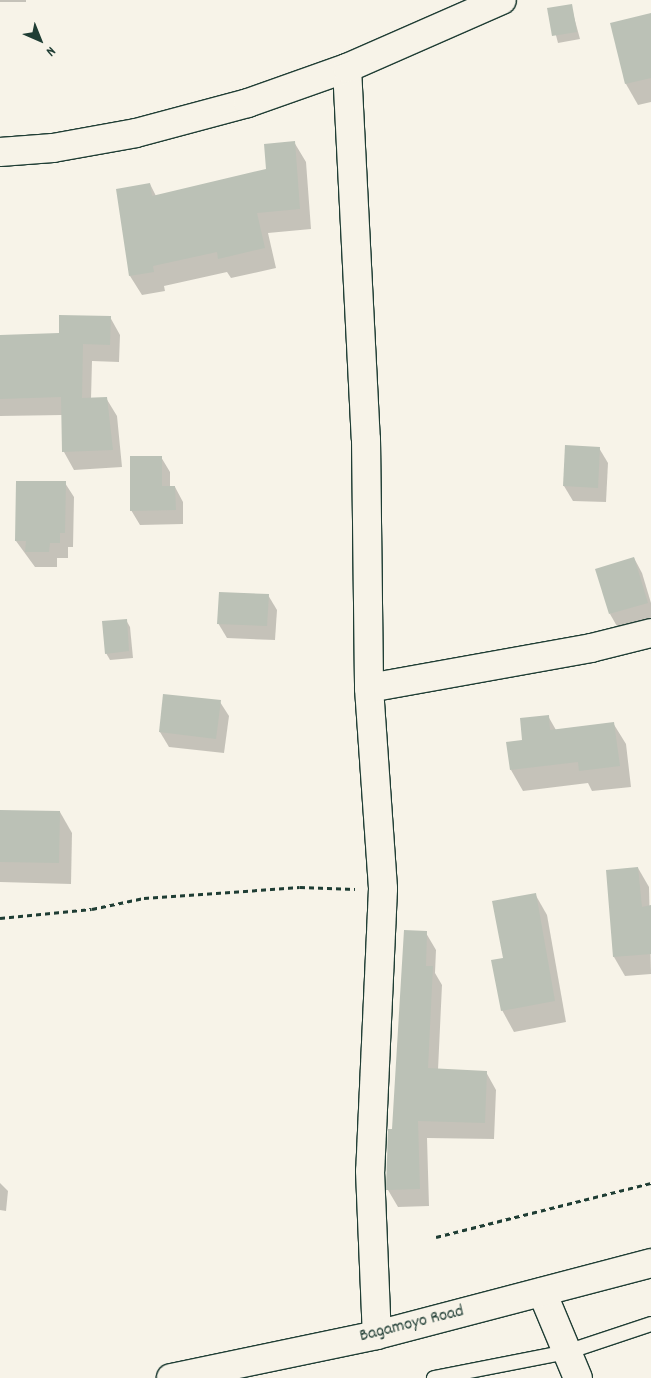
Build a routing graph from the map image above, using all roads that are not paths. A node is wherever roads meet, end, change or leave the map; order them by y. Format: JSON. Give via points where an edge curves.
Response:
{"nodes":[{"id":1,"x":502,"y":0,"type":"edge"},
{"id":2,"x":347,"y":68,"type":"junction"},
{"id":3,"x":0,"y":152,"type":"edge"},
{"id":4,"x":651,"y":633,"type":"edge"},
{"id":5,"x":369,"y":688,"type":"junction"},
{"id":6,"x":651,"y":1263,"type":"edge"},
{"id":7,"x":542,"y":1292,"type":"junction"},
{"id":8,"x":651,"y":1324,"type":"edge"},
{"id":9,"x":376,"y":1335,"type":"junction"},
{"id":10,"x":567,"y":1352,"type":"junction"},
{"id":11,"x":171,"y":1378,"type":"edge"},
{"id":12,"x":434,"y":1378,"type":"edge"},
{"id":13,"x":578,"y":1378,"type":"edge"}],
"edges":[{"from":1,"to":2,"type":"main road"},
{"from":2,"to":3,"type":"main road","via":[[248,103],[136,133],[53,148]]},
{"from":2,"to":5,"type":"main road","via":[[366,439]]},
{"from":4,"to":5,"type":"main road","via":[[591,648]]},
{"from":5,"to":9,"type":"main road","via":[[383,890],[370,1171]]},
{"from":6,"to":7,"type":"main road","name":"Bagamoyo Road"},
{"from":7,"to":9,"type":"main road","name":"Bagamoyo Road"},
{"from":7,"to":10,"type":"main road"},
{"from":8,"to":10,"type":"lane"},
{"from":9,"to":11,"type":"main road","name":"Bagamoyo Road"},
{"from":10,"to":12,"type":"lane"},
{"from":10,"to":13,"type":"main road"}]}
